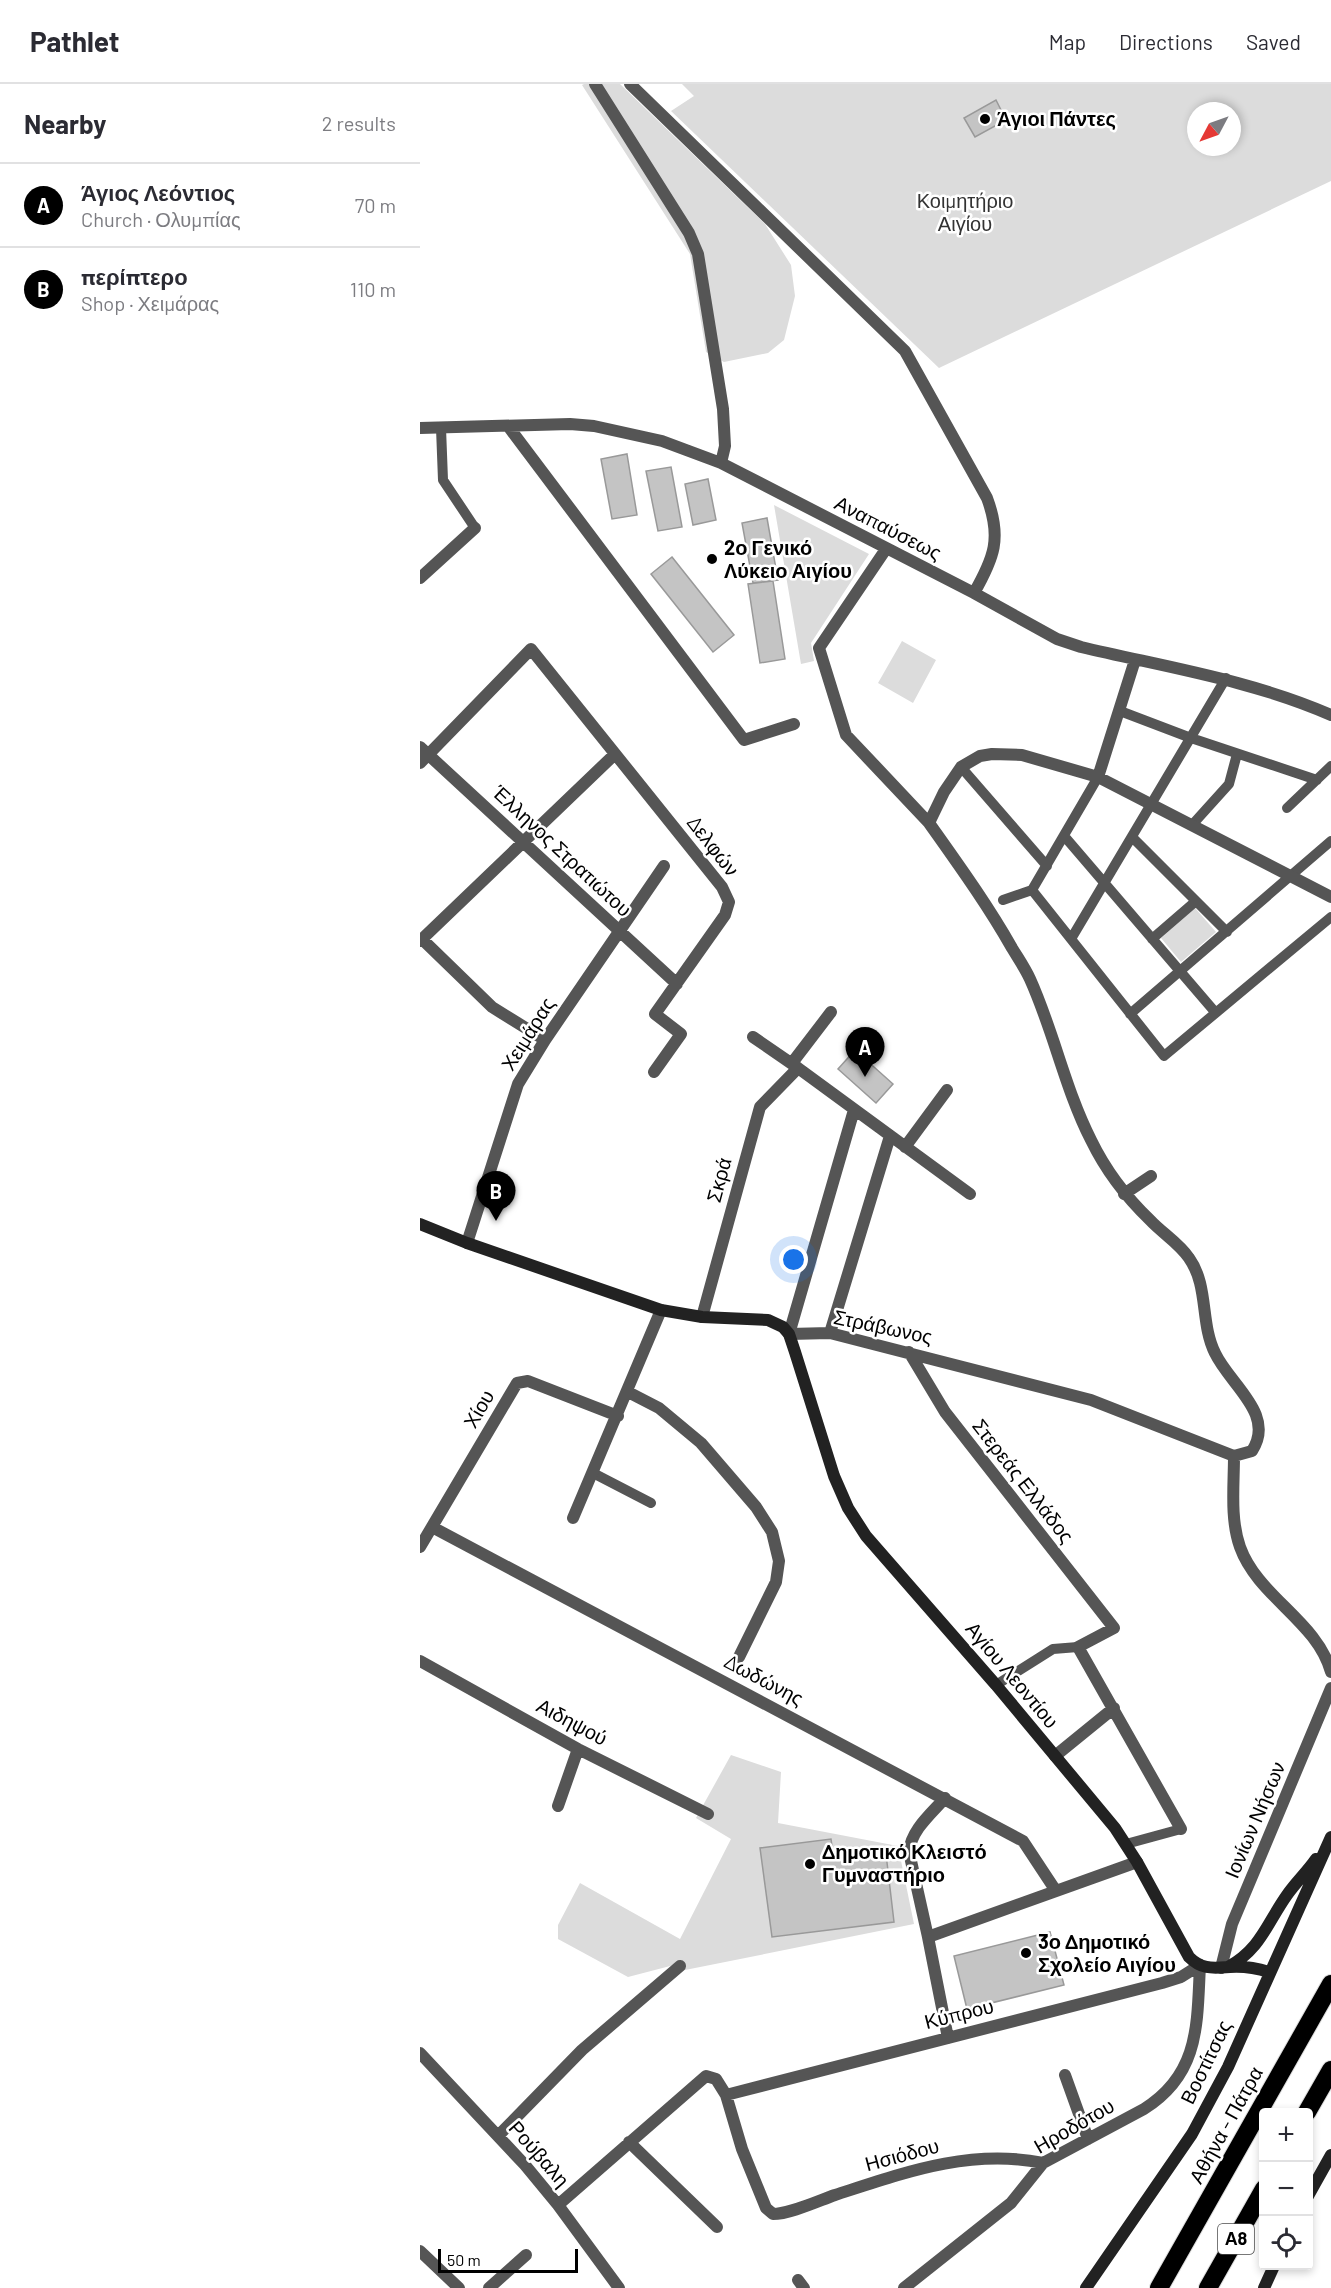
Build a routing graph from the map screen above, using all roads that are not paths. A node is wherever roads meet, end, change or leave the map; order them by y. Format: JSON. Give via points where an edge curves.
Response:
{"nodes":[{"id":1,"x":595,"y":84,"type":"edge"},
{"id":2,"x":630,"y":84,"type":"edge"},
{"id":3,"x":508,"y":426,"type":"junction"},
{"id":4,"x":420,"y":428,"type":"edge"},
{"id":5,"x":441,"y":428,"type":"junction"},
{"id":6,"x":721,"y":463,"type":"junction"},
{"id":7,"x":475,"y":528,"type":"joint"},
{"id":8,"x":886,"y":549,"type":"junction"},
{"id":9,"x":422,"y":573,"type":"edge"},
{"id":10,"x":974,"y":593,"type":"junction"},
{"id":11,"x":1135,"y":660,"type":"junction"},
{"id":12,"x":1226,"y":678,"type":"junction"},
{"id":13,"x":1120,"y":711,"type":"junction"},
{"id":14,"x":1331,"y":715,"type":"edge"},
{"id":15,"x":794,"y":724,"type":"dead end"},
{"id":16,"x":1191,"y":738,"type":"junction"},
{"id":17,"x":615,"y":754,"type":"junction"},
{"id":18,"x":1237,"y":754,"type":"junction"},
{"id":19,"x":423,"y":755,"type":"edge"},
{"id":20,"x":1331,"y":766,"type":"edge"},
{"id":21,"x":961,"y":767,"type":"junction"},
{"id":22,"x":1098,"y":777,"type":"junction"},
{"id":23,"x":1317,"y":780,"type":"junction"},
{"id":24,"x":1152,"y":804,"type":"junction"},
{"id":25,"x":1287,"y":808,"type":"dead end"},
{"id":26,"x":929,"y":823,"type":"junction"},
{"id":27,"x":1192,"y":825,"type":"junction"},
{"id":28,"x":1065,"y":837,"type":"junction"},
{"id":29,"x":1132,"y":837,"type":"junction"},
{"id":30,"x":1331,"y":841,"type":"edge"},
{"id":31,"x":523,"y":842,"type":"junction"},
{"id":32,"x":664,"y":866,"type":"dead end"},
{"id":33,"x":1047,"y":866,"type":"junction"},
{"id":34,"x":1290,"y":876,"type":"junction"},
{"id":35,"x":1105,"y":883,"type":"junction"},
{"id":36,"x":1032,"y":890,"type":"junction"},
{"id":37,"x":1331,"y":897,"type":"edge"},
{"id":38,"x":1003,"y":900,"type":"dead end"},
{"id":39,"x":1196,"y":901,"type":"junction"},
{"id":40,"x":1331,"y":916,"type":"edge"},
{"id":41,"x":620,"y":931,"type":"junction"},
{"id":42,"x":1227,"y":932,"type":"junction"},
{"id":43,"x":1071,"y":939,"type":"junction"},
{"id":44,"x":1152,"y":939,"type":"junction"},
{"id":45,"x":421,"y":940,"type":"edge"},
{"id":46,"x":1180,"y":971,"type":"junction"},
{"id":47,"x":677,"y":984,"type":"junction"},
{"id":48,"x":831,"y":1012,"type":"dead end"},
{"id":49,"x":1215,"y":1012,"type":"junction"},
{"id":50,"x":1130,"y":1014,"type":"junction"},
{"id":51,"x":753,"y":1037,"type":"dead end"},
{"id":52,"x":545,"y":1040,"type":"junction"},
{"id":53,"x":795,"y":1065,"type":"junction"},
{"id":54,"x":654,"y":1072,"type":"dead end"},
{"id":55,"x":947,"y":1090,"type":"dead end"},
{"id":56,"x":854,"y":1110,"type":"junction"},
{"id":57,"x":890,"y":1136,"type":"junction"},
{"id":58,"x":905,"y":1147,"type":"junction"},
{"id":59,"x":1150,"y":1176,"type":"dead end"},
{"id":60,"x":970,"y":1194,"type":"dead end"},
{"id":61,"x":1124,"y":1194,"type":"junction"},
{"id":62,"x":420,"y":1224,"type":"edge"},
{"id":63,"x":467,"y":1243,"type":"junction"},
{"id":64,"x":662,"y":1310,"type":"junction"},
{"id":65,"x":702,"y":1317,"type":"junction"},
{"id":66,"x":830,"y":1333,"type":"junction"},
{"id":67,"x":789,"y":1334,"type":"junction"},
{"id":68,"x":909,"y":1352,"type":"junction"},
{"id":69,"x":628,"y":1392,"type":"junction"},
{"id":70,"x":618,"y":1416,"type":"junction"},
{"id":71,"x":1234,"y":1456,"type":"junction"},
{"id":72,"x":593,"y":1473,"type":"junction"},
{"id":73,"x":651,"y":1503,"type":"dead end"},
{"id":74,"x":573,"y":1518,"type":"dead end"},
{"id":75,"x":432,"y":1527,"type":"junction"},
{"id":76,"x":420,"y":1547,"type":"edge"},
{"id":77,"x":1078,"y":1647,"type":"junction"},
{"id":78,"x":739,"y":1657,"type":"dead end"},
{"id":79,"x":420,"y":1661,"type":"edge"},
{"id":80,"x":1331,"y":1672,"type":"edge"},
{"id":81,"x":996,"y":1685,"type":"junction"},
{"id":82,"x":1331,"y":1688,"type":"edge"},
{"id":83,"x":1114,"y":1708,"type":"junction"},
{"id":84,"x":578,"y":1749,"type":"junction"},
{"id":85,"x":1055,"y":1756,"type":"junction"},
{"id":86,"x":945,"y":1798,"type":"junction"},
{"id":87,"x":558,"y":1806,"type":"dead end"},
{"id":88,"x":708,"y":1814,"type":"dead end"},
{"id":89,"x":1181,"y":1828,"type":"joint"},
{"id":90,"x":1331,"y":1839,"type":"edge"},
{"id":91,"x":1126,"y":1844,"type":"junction"},
{"id":92,"x":1137,"y":1862,"type":"junction"},
{"id":93,"x":1056,"y":1891,"type":"junction"},
{"id":94,"x":928,"y":1937,"type":"junction"},
{"id":95,"x":1200,"y":1965,"type":"junction"},
{"id":96,"x":680,"y":1966,"type":"dead end"},
{"id":97,"x":1225,"y":1968,"type":"junction"},
{"id":98,"x":1269,"y":1972,"type":"junction"},
{"id":99,"x":1331,"y":1984,"type":"edge"},
{"id":100,"x":948,"y":2038,"type":"junction"},
{"id":101,"x":420,"y":2054,"type":"edge"},
{"id":102,"x":1331,"y":2070,"type":"edge"},
{"id":103,"x":1065,"y":2075,"type":"dead end"},
{"id":104,"x":726,"y":2095,"type":"junction"},
{"id":105,"x":1309,"y":2108,"type":"edge"},
{"id":106,"x":498,"y":2136,"type":"junction"},
{"id":107,"x":1088,"y":2139,"type":"junction"},
{"id":108,"x":629,"y":2142,"type":"junction"},
{"id":109,"x":1331,"y":2155,"type":"edge"},
{"id":110,"x":1043,"y":2163,"type":"junction"},
{"id":111,"x":1313,"y":2187,"type":"edge"},
{"id":112,"x":1259,"y":2196,"type":"edge"},
{"id":113,"x":558,"y":2205,"type":"junction"},
{"id":114,"x":717,"y":2227,"type":"dead end"},
{"id":115,"x":420,"y":2251,"type":"edge"},
{"id":116,"x":526,"y":2255,"type":"dead end"},
{"id":117,"x":1272,"y":2270,"type":"edge"},
{"id":118,"x":459,"y":2288,"type":"edge"},
{"id":119,"x":489,"y":2288,"type":"edge"},
{"id":120,"x":619,"y":2288,"type":"edge"},
{"id":121,"x":904,"y":2288,"type":"edge"},
{"id":122,"x":1086,"y":2288,"type":"edge"},
{"id":123,"x":1160,"y":2288,"type":"edge"},
{"id":124,"x":1208,"y":2288,"type":"edge"},
{"id":125,"x":1264,"y":2288,"type":"edge"}],
"edges":[{"from":1,"to":6,"type":"street","via":[[689,233],[698,255],[723,409],[725,446]]},
{"from":2,"to":10,"type":"street","via":[[905,351],[993,515],[994,551]]},
{"from":3,"to":5,"type":"street","name":"Αναπαύσεως"},
{"from":3,"to":6,"type":"street","name":"Αναπαύσεως","via":[[594,426],[662,441]]},
{"from":3,"to":15,"type":"street","via":[[744,740]]},
{"from":4,"to":5,"type":"street","name":"Αναπαύσεως"},
{"from":5,"to":7,"type":"lane","via":[[444,480]]},
{"from":6,"to":8,"type":"street","name":"Αναπαύσεως"},
{"from":7,"to":9,"type":"street"},
{"from":8,"to":10,"type":"street","name":"Αναπαύσεως"},
{"from":8,"to":26,"type":"street","via":[[819,648],[846,735]]},
{"from":10,"to":11,"type":"street","name":"Αναπαύσεως","via":[[1057,639]]},
{"from":11,"to":12,"type":"street","name":"Αναπαύσεως"},
{"from":11,"to":13,"type":"street"},
{"from":12,"to":14,"type":"street","name":"Αναπαύσεως"},
{"from":12,"to":16,"type":"lane"},
{"from":13,"to":16,"type":"lane"},
{"from":13,"to":22,"type":"street"},
{"from":16,"to":18,"type":"lane"},
{"from":16,"to":24,"type":"lane"},
{"from":17,"to":19,"type":"street","name":"Δελφών","via":[[531,649]]},
{"from":17,"to":31,"type":"street"},
{"from":17,"to":47,"type":"street","name":"Δελφών","via":[[722,887],[729,902],[725,915]]},
{"from":18,"to":23,"type":"lane"},
{"from":18,"to":27,"type":"lane","via":[[1229,784]]},
{"from":19,"to":31,"type":"street","name":"Έλληνος Στρατιώτου"},
{"from":20,"to":23,"type":"lane"},
{"from":21,"to":22,"type":"street","via":[[992,754],[1022,755]]},
{"from":21,"to":26,"type":"street"},
{"from":21,"to":33,"type":"lane"},
{"from":22,"to":24,"type":"street"},
{"from":22,"to":28,"type":"lane"},
{"from":23,"to":25,"type":"lane"},
{"from":24,"to":27,"type":"street"},
{"from":24,"to":29,"type":"lane"},
{"from":26,"to":61,"type":"street","via":[[977,891],[1030,979],[1078,1114]]},
{"from":27,"to":34,"type":"street"},
{"from":28,"to":33,"type":"lane"},
{"from":28,"to":35,"type":"lane"},
{"from":29,"to":35,"type":"lane"},
{"from":29,"to":39,"type":"lane"},
{"from":30,"to":34,"type":"lane"},
{"from":31,"to":41,"type":"street","name":"Έλληνος Στρατιώτου"},
{"from":31,"to":45,"type":"street"},
{"from":32,"to":41,"type":"street","name":"Χειμάρας"},
{"from":33,"to":36,"type":"lane"},
{"from":34,"to":37,"type":"street"},
{"from":34,"to":42,"type":"lane"},
{"from":35,"to":43,"type":"lane"},
{"from":35,"to":44,"type":"lane"},
{"from":36,"to":38,"type":"lane"},
{"from":36,"to":43,"type":"lane"},
{"from":39,"to":42,"type":"lane"},
{"from":39,"to":44,"type":"lane"},
{"from":40,"to":49,"type":"lane"},
{"from":41,"to":47,"type":"street","name":"Έλληνος Στρατιώτου"},
{"from":41,"to":52,"type":"street","name":"Χειμάρας"},
{"from":42,"to":46,"type":"lane"},
{"from":43,"to":50,"type":"lane"},
{"from":44,"to":46,"type":"lane"},
{"from":45,"to":52,"type":"street","via":[[492,1007]]},
{"from":46,"to":49,"type":"lane"},
{"from":46,"to":50,"type":"lane"},
{"from":47,"to":54,"type":"street","name":"Δελφών","via":[[655,1014],[681,1034]]},
{"from":48,"to":53,"type":"street","name":"Σκρά"},
{"from":49,"to":50,"type":"lane","via":[[1164,1056]]},
{"from":51,"to":53,"type":"street"},
{"from":52,"to":63,"type":"street","name":"Χειμάρας","via":[[518,1084]]},
{"from":53,"to":56,"type":"street"},
{"from":53,"to":65,"type":"street","name":"Σκρά","via":[[760,1107]]},
{"from":55,"to":58,"type":"street"},
{"from":56,"to":57,"type":"street"},
{"from":56,"to":67,"type":"street"},
{"from":57,"to":58,"type":"street"},
{"from":57,"to":66,"type":"street"},
{"from":58,"to":60,"type":"street"},
{"from":59,"to":61,"type":"street"},
{"from":61,"to":71,"type":"street","via":[[1183,1251],[1196,1272],[1212,1346],[1257,1415],[1259,1438],[1252,1451]]},
{"from":62,"to":63,"type":"street"},
{"from":63,"to":64,"type":"street"},
{"from":64,"to":65,"type":"street"},
{"from":64,"to":69,"type":"street"},
{"from":65,"to":67,"type":"street","via":[[768,1320]]},
{"from":66,"to":67,"type":"street","name":"Στράβωνος"},
{"from":66,"to":68,"type":"street","name":"Στράβωνος"},
{"from":67,"to":81,"type":"street","name":"Αγίου Λεοντίου","via":[[848,1508],[866,1536]]},
{"from":68,"to":71,"type":"street","name":"Στράβωνος","via":[[1091,1400]]},
{"from":68,"to":77,"type":"street","name":"Στερεάς Ελλάδος","via":[[945,1412],[1114,1628]]},
{"from":69,"to":70,"type":"street"},
{"from":69,"to":78,"type":"street","via":[[660,1408],[700,1443],[756,1507],[772,1532],[779,1561],[776,1582]]},
{"from":70,"to":72,"type":"street"},
{"from":70,"to":75,"type":"street","name":"Χίου","via":[[528,1381],[517,1383]]},
{"from":71,"to":80,"type":"street","via":[[1235,1524],[1242,1552],[1260,1581],[1319,1646]]},
{"from":72,"to":73,"type":"lane"},
{"from":72,"to":74,"type":"street"},
{"from":75,"to":76,"type":"street","name":"Χίου"},
{"from":75,"to":86,"type":"street","name":"Δωδώνης"},
{"from":77,"to":81,"type":"lane","via":[[1053,1649]]},
{"from":77,"to":83,"type":"street"},
{"from":79,"to":84,"type":"street","name":"Αιδηψού"},
{"from":81,"to":85,"type":"street","name":"Αγίου Λεοντίου"},
{"from":82,"to":97,"type":"street","name":"Ιονίων Νήσων","via":[[1232,1924]]},
{"from":83,"to":85,"type":"street"},
{"from":83,"to":89,"type":"street"},
{"from":84,"to":87,"type":"street"},
{"from":84,"to":88,"type":"street","name":"Αιδηψού"},
{"from":85,"to":91,"type":"street","name":"Αγίου Λεοντίου"},
{"from":86,"to":93,"type":"street","name":"Δωδώνης","via":[[1023,1840]]},
{"from":86,"to":94,"type":"street","via":[[910,1840],[909,1852]]},
{"from":89,"to":91,"type":"lane"},
{"from":90,"to":97,"type":"street","via":[[1284,1899],[1253,1949]]},
{"from":90,"to":98,"type":"street","name":"Βοστίτσας"},
{"from":91,"to":92,"type":"street","name":"Αγίου Λεοντίου"},
{"from":92,"to":93,"type":"street"},
{"from":92,"to":95,"type":"street","name":"Αγίου Λεοντίου","via":[[1185,1952]]},
{"from":93,"to":94,"type":"street"},
{"from":94,"to":100,"type":"street"},
{"from":95,"to":97,"type":"street"},
{"from":95,"to":100,"type":"street","name":"Κύπρου","via":[[1181,1977]]},
{"from":95,"to":107,"type":"street","name":"Ηροδότου","via":[[1196,2037],[1178,2079],[1152,2104]]},
{"from":96,"to":106,"type":"street","via":[[582,2050]]},
{"from":97,"to":98,"type":"street"},
{"from":98,"to":122,"type":"street","name":"Βοστίτσας","via":[[1228,2067],[1192,2134]]},
{"from":99,"to":123,"type":"highway","name":"Αθήνα - Πάτρα","number":"Α8"},
{"from":100,"to":104,"type":"street","name":"Κύπρου"},
{"from":101,"to":106,"type":"street","name":"Ρούβαλη"},
{"from":102,"to":105,"type":"highway"},
{"from":103,"to":107,"type":"street"},
{"from":104,"to":108,"type":"street","via":[[716,2079],[706,2076]]},
{"from":104,"to":110,"type":"street","name":"Ησιόδου","via":[[766,2208],[775,2214],[935,2164],[979,2159]]},
{"from":106,"to":113,"type":"street","name":"Ρούβαλη"},
{"from":107,"to":110,"type":"street","name":"Ηροδότου"},
{"from":108,"to":113,"type":"street"},
{"from":108,"to":114,"type":"street"},
{"from":109,"to":111,"type":"street"},
{"from":110,"to":121,"type":"street","name":"Ηροδότου","via":[[1011,2203]]},
{"from":112,"to":124,"type":"highway","number":"Α8"},
{"from":113,"to":120,"type":"street","name":"Ρούβαλη"},
{"from":115,"to":118,"type":"street"},
{"from":116,"to":119,"type":"street"},
{"from":117,"to":125,"type":"street"}]}
